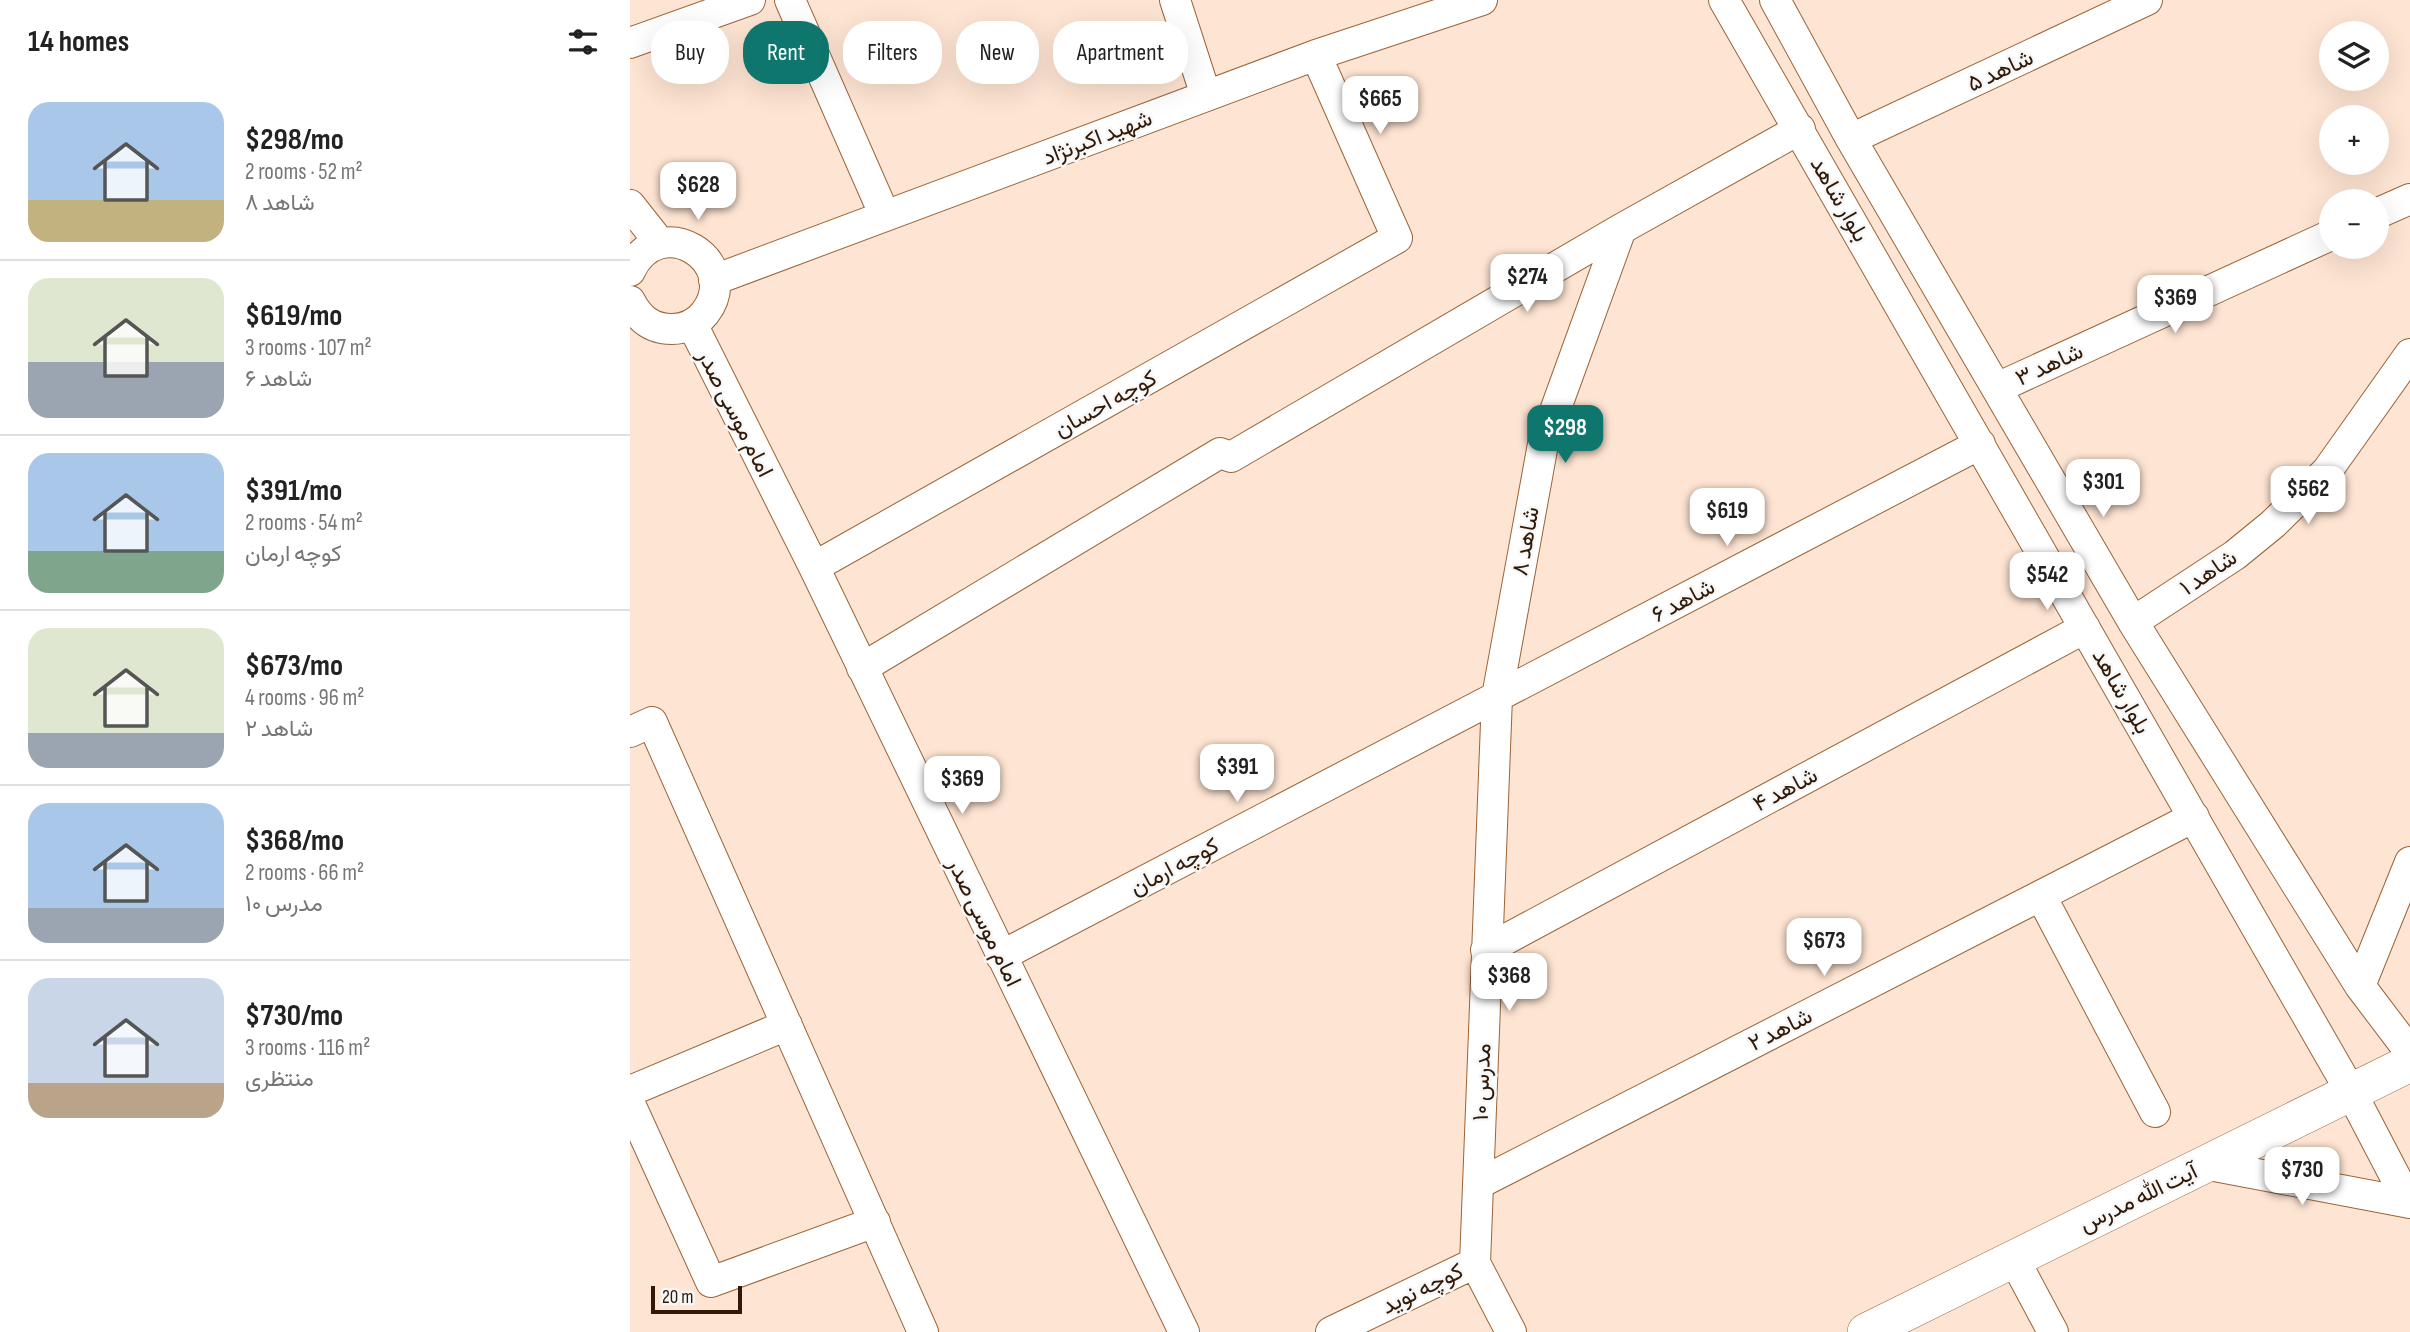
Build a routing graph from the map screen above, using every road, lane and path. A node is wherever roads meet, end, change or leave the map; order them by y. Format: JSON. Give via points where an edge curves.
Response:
{"nodes":[{"id":1,"x":750,"y":0,"type":"edge"},
{"id":2,"x":790,"y":0,"type":"edge"},
{"id":3,"x":1175,"y":0,"type":"edge"},
{"id":4,"x":1482,"y":0,"type":"edge"},
{"id":5,"x":1724,"y":0,"type":"edge"},
{"id":6,"x":1774,"y":0,"type":"edge"},
{"id":7,"x":2147,"y":0,"type":"edge"},
{"id":8,"x":630,"y":43,"type":"edge"},
{"id":9,"x":1316,"y":55,"type":"junction"},
{"id":10,"x":1206,"y":96,"type":"junction"},
{"id":11,"x":1800,"y":129,"type":"junction"},
{"id":12,"x":1851,"y":139,"type":"junction"},
{"id":13,"x":2410,"y":199,"type":"edge"},
{"id":14,"x":630,"y":205,"type":"edge"},
{"id":15,"x":2389,"y":208,"type":"edge"},
{"id":16,"x":885,"y":216,"type":"junction"},
{"id":17,"x":1621,"y":229,"type":"junction"},
{"id":18,"x":2319,"y":240,"type":"edge"},
{"id":19,"x":660,"y":243,"type":"junction"},
{"id":20,"x":630,"y":271,"type":"edge"},
{"id":21,"x":714,"y":280,"type":"junction"},
{"id":22,"x":630,"y":301,"type":"edge"},
{"id":23,"x":677,"y":327,"type":"junction"},
{"id":24,"x":630,"y":338,"type":"edge"},
{"id":25,"x":2410,"y":354,"type":"edge"},
{"id":26,"x":1997,"y":388,"type":"junction"},
{"id":27,"x":1980,"y":444,"type":"junction"},
{"id":28,"x":814,"y":567,"type":"junction"},
{"id":29,"x":2133,"y":622,"type":"junction"},
{"id":30,"x":2085,"y":628,"type":"junction"},
{"id":31,"x":862,"y":668,"type":"junction"},
{"id":32,"x":1496,"y":697,"type":"junction"},
{"id":33,"x":641,"y":727,"type":"edge"},
{"id":34,"x":2194,"y":817,"type":"junction"},
{"id":35,"x":2410,"y":862,"type":"edge"},
{"id":36,"x":2041,"y":896,"type":"junction"},
{"id":37,"x":1486,"y":950,"type":"junction"},
{"id":38,"x":1001,"y":956,"type":"junction"},
{"id":39,"x":2360,"y":986,"type":"junction"},
{"id":40,"x":788,"y":1025,"type":"junction"},
{"id":41,"x":2410,"y":1052,"type":"edge"},
{"id":42,"x":2410,"y":1063,"type":"edge"},
{"id":43,"x":630,"y":1091,"type":"edge"},
{"id":44,"x":2351,"y":1092,"type":"junction"},
{"id":45,"x":630,"y":1104,"type":"edge"},
{"id":46,"x":2155,"y":1112,"type":"dead end"},
{"id":47,"x":2204,"y":1164,"type":"junction"},
{"id":48,"x":1478,"y":1184,"type":"junction"},
{"id":49,"x":2410,"y":1203,"type":"edge"},
{"id":50,"x":875,"y":1222,"type":"junction"},
{"id":51,"x":2014,"y":1259,"type":"junction"},
{"id":52,"x":1475,"y":1263,"type":"junction"},
{"id":53,"x":923,"y":1332,"type":"edge"},
{"id":54,"x":1184,"y":1332,"type":"edge"},
{"id":55,"x":1331,"y":1332,"type":"edge"},
{"id":56,"x":1511,"y":1332,"type":"edge"},
{"id":57,"x":1866,"y":1332,"type":"edge"},
{"id":58,"x":2053,"y":1332,"type":"edge"}],
"edges":[{"from":1,"to":8,"type":"street"},
{"from":2,"to":16,"type":"street"},
{"from":3,"to":10,"type":"street"},
{"from":4,"to":9,"type":"street","name":"شهید اکبرنژاد"},
{"from":5,"to":11,"type":"street","name":"بلوار شاهد"},
{"from":6,"to":12,"type":"street","name":"بلوار شاهد"},
{"from":7,"to":12,"type":"street","name":"شاهد ۵"},
{"from":9,"to":10,"type":"street","name":"شهید اکبرنژاد"},
{"from":9,"to":28,"type":"street","name":"کوچه احسان","via":[[1397,238]]},
{"from":10,"to":16,"type":"street","name":"شهید اکبرنژاد"},
{"from":11,"to":17,"type":"street"},
{"from":11,"to":27,"type":"street","name":"بلوار شاهد"},
{"from":12,"to":26,"type":"street","name":"بلوار شاهد"},
{"from":13,"to":15,"type":"street"},
{"from":14,"to":19,"type":"street"},
{"from":16,"to":21,"type":"street","name":"شهید اکبرنژاد"},
{"from":17,"to":31,"type":"street","via":[[1231,457],[1220,453]]},
{"from":17,"to":32,"type":"street","name":"شاهد ۸","via":[[1543,444]]},
{"from":18,"to":26,"type":"street","name":"شاهد ۳"},
{"from":19,"to":20,"type":"street","via":[[646,249]]},
{"from":19,"to":21,"type":"street","via":[[689,246],[701,254]]},
{"from":21,"to":23,"type":"street","via":[[710,306]]},
{"from":22,"to":23,"type":"street","via":[[650,324]]},
{"from":23,"to":24,"type":"street"},
{"from":23,"to":28,"type":"street","name":"امام موسی صدر"},
{"from":25,"to":29,"type":"street","name":"شاهد ۱","via":[[2328,471],[2235,555]]},
{"from":26,"to":29,"type":"street","name":"بلوار شاهد"},
{"from":27,"to":30,"type":"street","name":"بلوار شاهد"},
{"from":27,"to":32,"type":"street","name":"شاهد ۶"},
{"from":28,"to":31,"type":"street","name":"امام موسی صدر"},
{"from":29,"to":39,"type":"street","name":"بلوار شاهد"},
{"from":30,"to":34,"type":"street","name":"بلوار شاهد"},
{"from":30,"to":37,"type":"street","name":"شاهد ۴"},
{"from":31,"to":38,"type":"street","name":"امام موسی صدر"},
{"from":32,"to":37,"type":"street","name":"مدرس ۱۰"},
{"from":32,"to":38,"type":"street","name":"کوچه ارمان"},
{"from":33,"to":40,"type":"street"},
{"from":34,"to":36,"type":"street","name":"شاهد ۲"},
{"from":34,"to":44,"type":"street","name":"بلوار شاهد"},
{"from":35,"to":39,"type":"street"},
{"from":36,"to":46,"type":"street"},
{"from":36,"to":48,"type":"street","name":"شاهد ۲"},
{"from":37,"to":48,"type":"street","name":"مدرس ۱۰"},
{"from":38,"to":54,"type":"street","name":"امام موسی صدر"},
{"from":39,"to":41,"type":"street","name":"بلوار شاهد"},
{"from":40,"to":43,"type":"street"},
{"from":40,"to":50,"type":"street"},
{"from":42,"to":44,"type":"main road","name":"آیت الله مدرس"},
{"from":44,"to":47,"type":"main road","name":"آیت الله مدرس"},
{"from":44,"to":49,"type":"street","name":"بلوار شاهد"},
{"from":45,"to":50,"type":"street","via":[[711,1282]]},
{"from":47,"to":49,"type":"street"},
{"from":47,"to":51,"type":"main road","name":"آیت الله مدرس"},
{"from":48,"to":52,"type":"street","name":"مدرس ۱۰"},
{"from":50,"to":53,"type":"street"},
{"from":51,"to":57,"type":"main road","name":"آیت الله مدرس"},
{"from":51,"to":58,"type":"street"},
{"from":52,"to":55,"type":"street","name":"کوچه نوید"},
{"from":52,"to":56,"type":"street","name":"مدرس ۱۰"}]}
